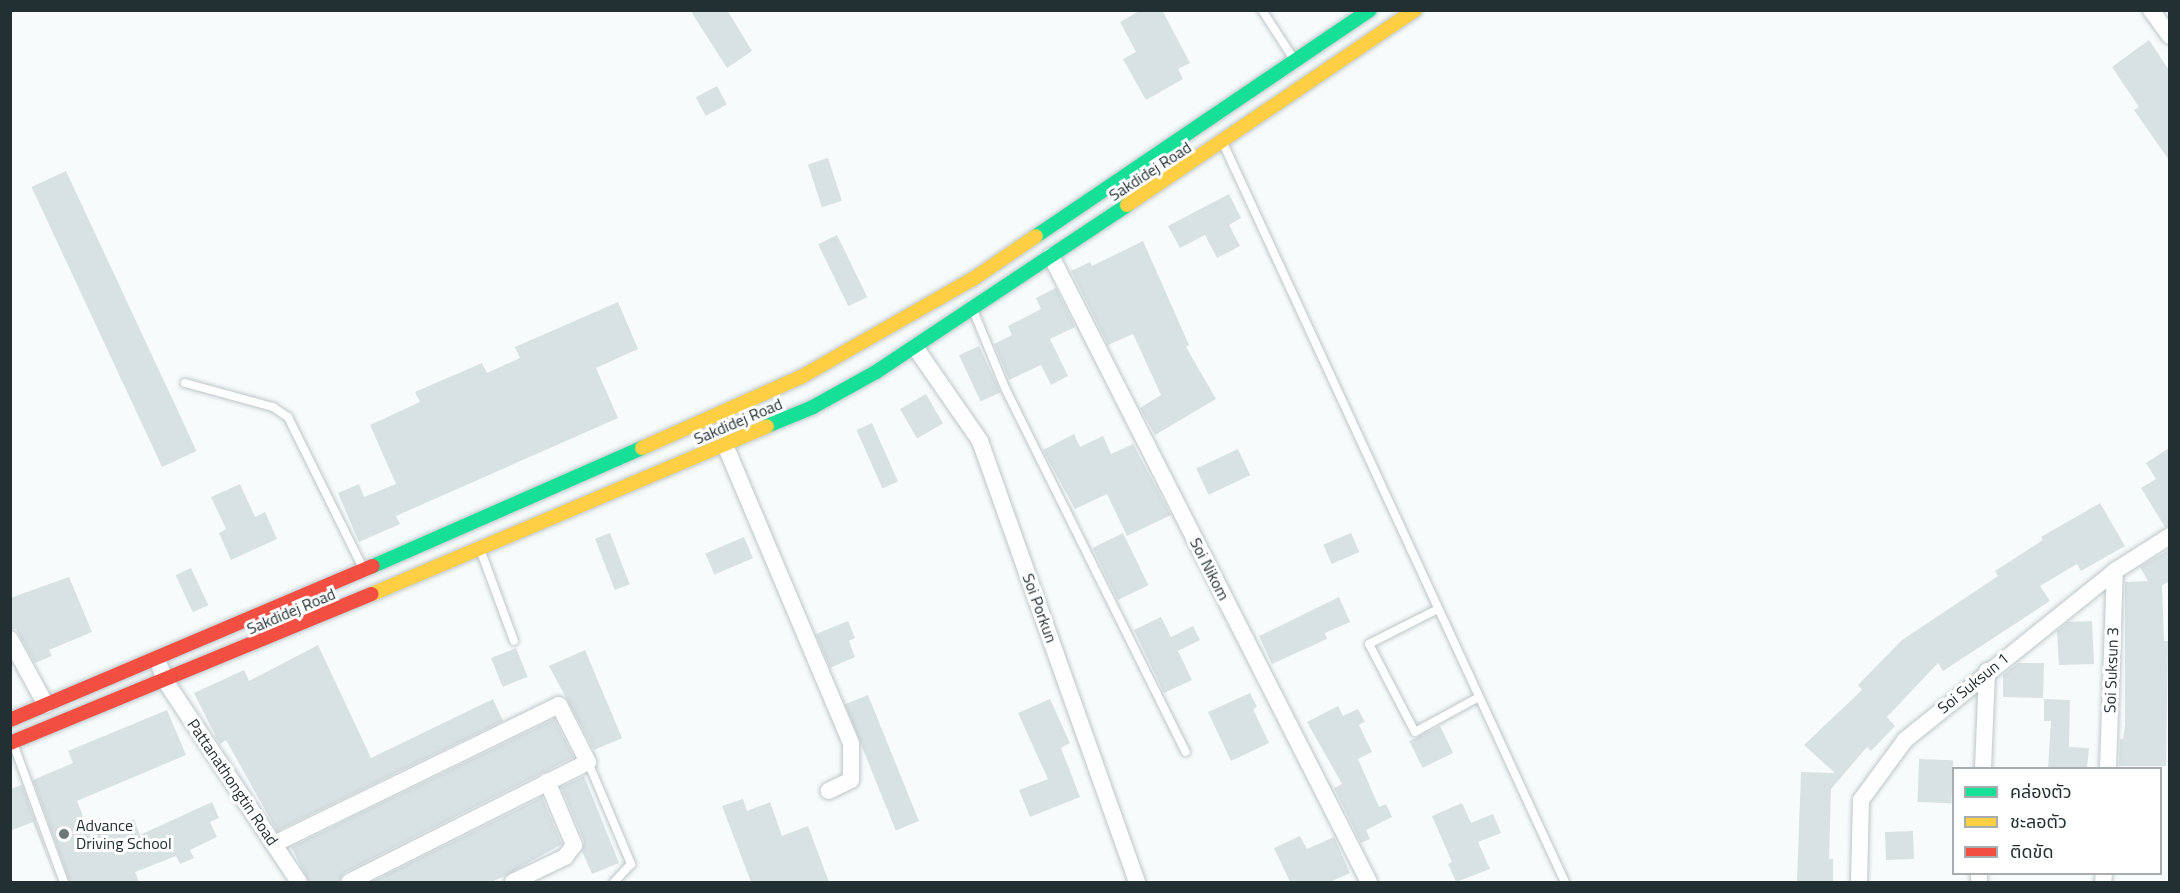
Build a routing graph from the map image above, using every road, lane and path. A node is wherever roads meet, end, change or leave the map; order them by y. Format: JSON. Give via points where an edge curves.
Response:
{"nodes":[{"id":1,"x":1262,"y":10,"type":"edge"},
{"id":2,"x":1370,"y":10,"type":"edge"},
{"id":3,"x":1415,"y":10,"type":"edge"},
{"id":4,"x":2151,"y":10,"type":"edge"},
{"id":5,"x":2169,"y":36,"type":"edge"},
{"id":6,"x":1296,"y":61,"type":"junction"},
{"id":7,"x":1222,"y":143,"type":"junction"},
{"id":8,"x":1051,"y":256,"type":"junction"},
{"id":9,"x":973,"y":310,"type":"junction"},
{"id":10,"x":915,"y":346,"type":"junction"},
{"id":11,"x":185,"y":383,"type":"dead end"},
{"id":12,"x":724,"y":445,"type":"junction"},
{"id":13,"x":2169,"y":536,"type":"edge"},
{"id":14,"x":480,"y":549,"type":"junction"},
{"id":15,"x":364,"y":570,"type":"junction"},
{"id":16,"x":2115,"y":571,"type":"junction"},
{"id":17,"x":1436,"y":610,"type":"junction"},
{"id":18,"x":10,"y":639,"type":"edge"},
{"id":19,"x":514,"y":641,"type":"dead end"},
{"id":20,"x":157,"y":659,"type":"junction"},
{"id":21,"x":1987,"y":671,"type":"junction"},
{"id":22,"x":166,"y":682,"type":"junction"},
{"id":23,"x":1477,"y":698,"type":"junction"},
{"id":24,"x":46,"y":705,"type":"junction"},
{"id":25,"x":10,"y":720,"type":"edge"},
{"id":26,"x":12,"y":743,"type":"edge"},
{"id":27,"x":1186,"y":752,"type":"dead end"},
{"id":28,"x":588,"y":762,"type":"junction"},
{"id":29,"x":1983,"y":767,"type":"edge"},
{"id":30,"x":2108,"y":767,"type":"edge"},
{"id":31,"x":548,"y":781,"type":"junction"},
{"id":32,"x":828,"y":791,"type":"dead end"},
{"id":33,"x":274,"y":844,"type":"junction"},
{"id":34,"x":64,"y":882,"type":"edge"},
{"id":35,"x":299,"y":882,"type":"edge"},
{"id":36,"x":349,"y":882,"type":"edge"},
{"id":37,"x":513,"y":882,"type":"edge"},
{"id":38,"x":614,"y":882,"type":"edge"},
{"id":39,"x":1137,"y":882,"type":"edge"},
{"id":40,"x":1369,"y":882,"type":"edge"},
{"id":41,"x":1565,"y":882,"type":"edge"},
{"id":42,"x":1859,"y":882,"type":"edge"}],
"edges":[{"from":1,"to":6,"type":"lane"},
{"from":2,"to":6,"type":"main road","name":"Sakdidej Road"},
{"from":3,"to":7,"type":"main road","name":"Sakdidej Road"},
{"from":4,"to":5,"type":"street"},
{"from":6,"to":15,"type":"main road","name":"Sakdidej Road","via":[[973,279],[801,377]]},
{"from":7,"to":8,"type":"main road","name":"Sakdidej Road"},
{"from":7,"to":17,"type":"lane"},
{"from":8,"to":9,"type":"main road","name":"Sakdidej Road"},
{"from":8,"to":40,"type":"street","name":"Soi Nikom"},
{"from":9,"to":10,"type":"main road","name":"Sakdidej Road"},
{"from":9,"to":27,"type":"lane","via":[[1005,390]]},
{"from":10,"to":12,"type":"main road","name":"Sakdidej Road","via":[[813,407]]},
{"from":10,"to":39,"type":"street","name":"Soi Porkun","via":[[980,441]]},
{"from":11,"to":15,"type":"lane","via":[[273,407],[288,417]]},
{"from":12,"to":14,"type":"main road","name":"Sakdidej Road"},
{"from":12,"to":32,"type":"street","via":[[851,744],[851,780]]},
{"from":13,"to":16,"type":"street","name":"Soi Suksun 1"},
{"from":14,"to":19,"type":"lane"},
{"from":14,"to":22,"type":"main road","name":"Sakdidej Road"},
{"from":15,"to":20,"type":"main road","name":"Sakdidej Road"},
{"from":16,"to":21,"type":"street","name":"Soi Suksun 1"},
{"from":16,"to":30,"type":"street","name":"Soi Suksun 3"},
{"from":17,"to":23,"type":"lane"},
{"from":17,"to":23,"type":"lane","via":[[1369,644],[1415,732]]},
{"from":18,"to":24,"type":"street"},
{"from":20,"to":22,"type":"street","name":"Pattanathongtin Road"},
{"from":20,"to":24,"type":"main road","name":"Sakdidej Road"},
{"from":21,"to":29,"type":"street"},
{"from":21,"to":42,"type":"street","name":"Soi Suksun 1","via":[[1905,740],[1861,800]]},
{"from":22,"to":26,"type":"main road","name":"Sakdidej Road"},
{"from":22,"to":33,"type":"street","name":"Pattanathongtin Road"},
{"from":23,"to":41,"type":"lane"},
{"from":24,"to":25,"type":"main road","name":"Sakdidej Road"},
{"from":26,"to":34,"type":"lane"},
{"from":28,"to":31,"type":"street"},
{"from":28,"to":33,"type":"street","via":[[559,705]]},
{"from":28,"to":38,"type":"lane","via":[[631,864]]},
{"from":31,"to":36,"type":"street"},
{"from":31,"to":37,"type":"street","via":[[574,845],[565,857]]},
{"from":33,"to":35,"type":"street","name":"Pattanathongtin Road"}]}
